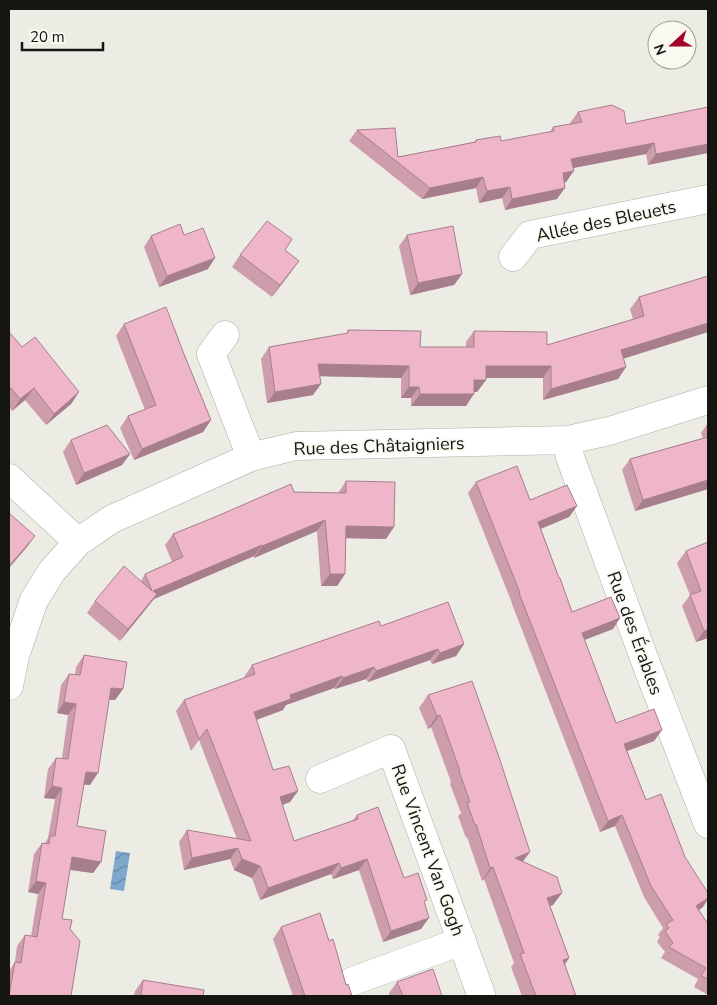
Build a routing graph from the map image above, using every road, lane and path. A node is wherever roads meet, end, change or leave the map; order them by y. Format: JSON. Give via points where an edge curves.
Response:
{"nodes":[{"id":1,"x":708,"y":200,"type":"edge"},
{"id":2,"x":513,"y":257,"type":"dead end"},
{"id":3,"x":224,"y":335,"type":"dead end"},
{"id":4,"x":708,"y":400,"type":"edge"},
{"id":5,"x":568,"y":440,"type":"junction"},
{"id":6,"x":251,"y":457,"type":"junction"},
{"id":7,"x":9,"y":478,"type":"edge"},
{"id":8,"x":78,"y":542,"type":"junction"},
{"id":9,"x":9,"y":686,"type":"edge"},
{"id":10,"x":320,"y":779,"type":"dead end"},
{"id":11,"x":708,"y":824,"type":"edge"},
{"id":12,"x":462,"y":941,"type":"junction"},
{"id":13,"x":352,"y":981,"type":"dead end"},
{"id":14,"x":481,"y":996,"type":"edge"}],
"edges":[{"from":1,"to":2,"type":"street","name":"Allée des Bleuets","via":[[530,235]]},
{"from":3,"to":6,"type":"street","via":[[210,354]]},
{"from":4,"to":5,"type":"street","name":"Rue des Châtaigniers","via":[[609,431]]},
{"from":5,"to":6,"type":"street","name":"Rue des Châtaigniers","via":[[296,446]]},
{"from":5,"to":11,"type":"street","name":"Rue des Érables","via":[[570,457]]},
{"from":6,"to":8,"type":"street","name":"Rue des Châtaigniers","via":[[112,519]]},
{"from":7,"to":8,"type":"street"},
{"from":8,"to":9,"type":"street","name":"Rue des Châtaigniers","via":[[52,571],[34,600],[14,656]]},
{"from":10,"to":12,"type":"street","name":"Rue Vincent Van Gogh","via":[[391,749]]},
{"from":12,"to":13,"type":"street"},
{"from":12,"to":14,"type":"street","name":"Rue Vincent Van Gogh"}]}
